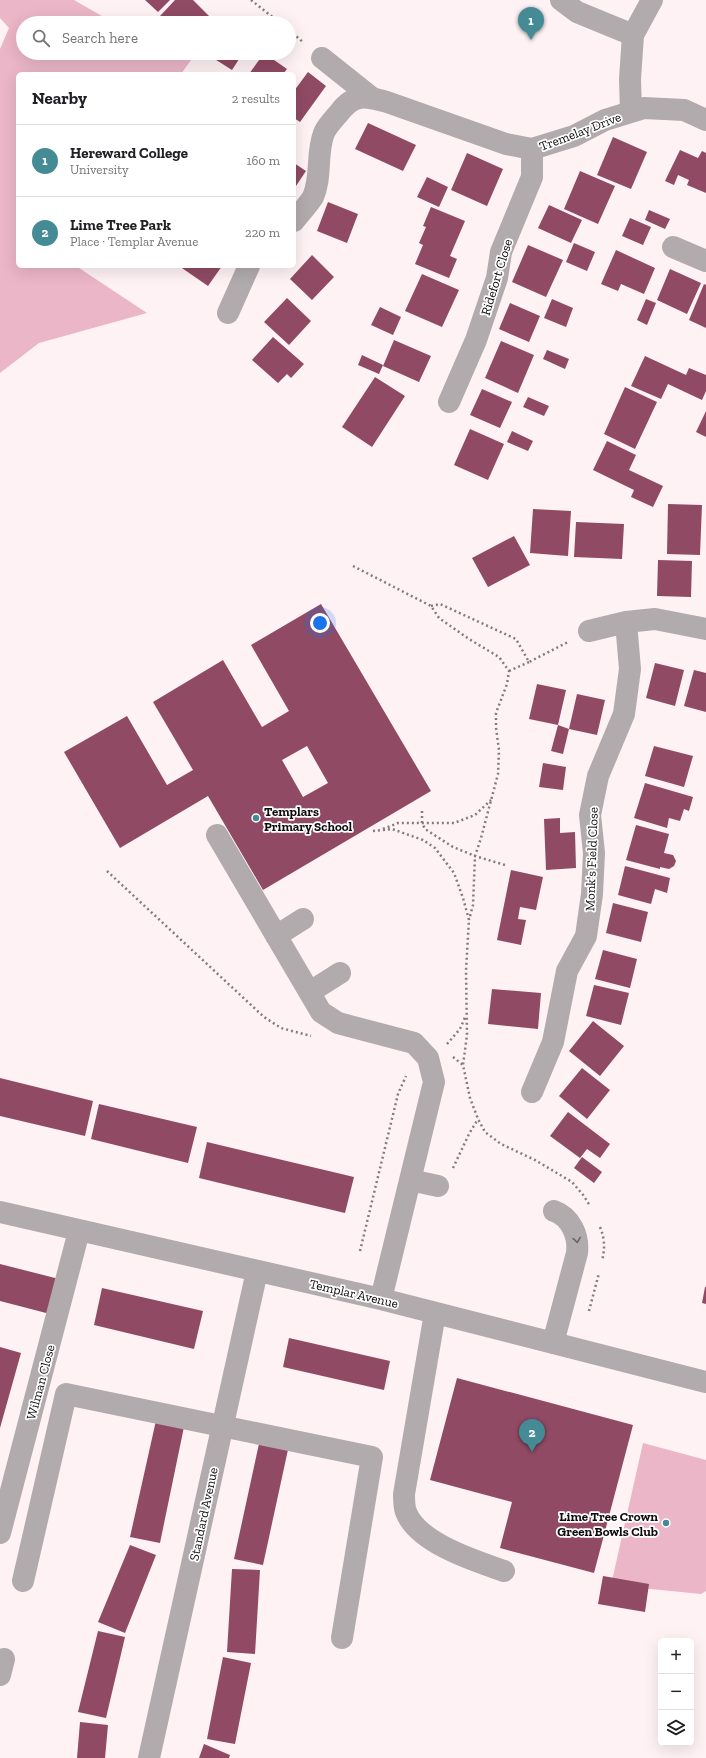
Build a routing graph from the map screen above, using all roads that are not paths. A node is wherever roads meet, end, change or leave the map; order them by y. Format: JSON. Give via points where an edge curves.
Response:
{"nodes":[{"id":1,"x":561,"y":0,"type":"edge"},
{"id":2,"x":652,"y":0,"type":"edge"},
{"id":3,"x":633,"y":35,"type":"junction"},
{"id":4,"x":322,"y":58,"type":"dead end"},
{"id":5,"x":379,"y":99,"type":"junction"},
{"id":6,"x":631,"y":112,"type":"junction"},
{"id":7,"x":706,"y":120,"type":"edge"},
{"id":8,"x":532,"y":149,"type":"junction"},
{"id":9,"x":296,"y":218,"type":"edge"},
{"id":10,"x":673,"y":247,"type":"dead end"},
{"id":11,"x":706,"y":261,"type":"edge"},
{"id":12,"x":248,"y":268,"type":"edge"},
{"id":13,"x":228,"y":313,"type":"dead end"},
{"id":14,"x":449,"y":402,"type":"dead end"},
{"id":15,"x":626,"y":622,"type":"junction"},
{"id":16,"x":706,"y":629,"type":"edge"},
{"id":17,"x":589,"y":631,"type":"road end"},
{"id":18,"x":217,"y":835,"type":"dead end"},
{"id":19,"x":303,"y":919,"type":"dead end"},
{"id":20,"x":276,"y":936,"type":"junction"},
{"id":21,"x":340,"y":973,"type":"dead end"},
{"id":22,"x":310,"y":992,"type":"junction"},
{"id":23,"x":532,"y":1092,"type":"dead end"},
{"id":24,"x":410,"y":1180,"type":"junction"},
{"id":25,"x":445,"y":1180,"type":"road end"},
{"id":26,"x":554,"y":1211,"type":"dead end"},
{"id":27,"x":0,"y":1212,"type":"edge"},
{"id":28,"x":79,"y":1231,"type":"junction"},
{"id":29,"x":256,"y":1271,"type":"junction"},
{"id":30,"x":381,"y":1300,"type":"junction"},
{"id":31,"x":435,"y":1313,"type":"junction"},
{"id":32,"x":553,"y":1343,"type":"junction"},
{"id":33,"x":706,"y":1382,"type":"edge"},
{"id":34,"x":223,"y":1425,"type":"junction"},
{"id":35,"x":0,"y":1533,"type":"edge"},
{"id":36,"x":504,"y":1571,"type":"dead end"},
{"id":37,"x":23,"y":1582,"type":"dead end"},
{"id":38,"x":342,"y":1638,"type":"dead end"},
{"id":39,"x":149,"y":1758,"type":"edge"}],
"edges":[{"from":1,"to":3,"type":"street","via":[[577,12]]},
{"from":2,"to":3,"type":"street"},
{"from":3,"to":6,"type":"street"},
{"from":4,"to":5,"type":"street"},
{"from":5,"to":8,"type":"street","name":"Tremelay Drive","via":[[506,144]]},
{"from":5,"to":9,"type":"street","via":[[354,98],[342,108],[324,133],[313,196]]},
{"from":6,"to":7,"type":"street","name":"Tremelay Drive","via":[[644,108],[684,110]]},
{"from":6,"to":8,"type":"street","name":"Tremelay Drive","via":[[605,120],[574,136]]},
{"from":8,"to":14,"type":"street","name":"Ridefort Close","via":[[532,177],[501,252],[496,278],[478,333]]},
{"from":10,"to":11,"type":"street"},
{"from":12,"to":13,"type":"street"},
{"from":15,"to":16,"type":"street","via":[[655,619]]},
{"from":15,"to":17,"type":"street"},
{"from":15,"to":23,"type":"street","name":"Monk's Field Close","via":[[630,669],[624,714],[598,776],[590,815],[594,853],[586,936],[567,971],[553,1042]]},
{"from":18,"to":20,"type":"street"},
{"from":19,"to":20,"type":"street"},
{"from":20,"to":22,"type":"street"},
{"from":21,"to":22,"type":"street"},
{"from":22,"to":24,"type":"street","via":[[321,1012],[338,1024],[414,1043],[428,1058],[434,1082]]},
{"from":24,"to":25,"type":"street"},
{"from":24,"to":30,"type":"street"},
{"from":26,"to":32,"type":"street","one_way":true,"via":[[561,1214],[575,1232],[578,1243]]},
{"from":27,"to":28,"type":"street","name":"Templar Avenue"},
{"from":28,"to":29,"type":"street","name":"Templar Avenue"},
{"from":28,"to":35,"type":"street","name":"Wilman Close"},
{"from":29,"to":30,"type":"street","name":"Templar Avenue"},
{"from":29,"to":34,"type":"street","name":"Standard Avenue"},
{"from":30,"to":31,"type":"street","name":"Templar Avenue"},
{"from":31,"to":32,"type":"street","name":"Templar Avenue"},
{"from":31,"to":36,"type":"street","via":[[404,1494],[406,1511],[411,1522],[440,1546]]},
{"from":32,"to":33,"type":"street","name":"Templar Avenue"},
{"from":34,"to":37,"type":"street","via":[[66,1394]]},
{"from":34,"to":38,"type":"street","via":[[372,1457]]},
{"from":34,"to":39,"type":"street","name":"Standard Avenue"}]}
